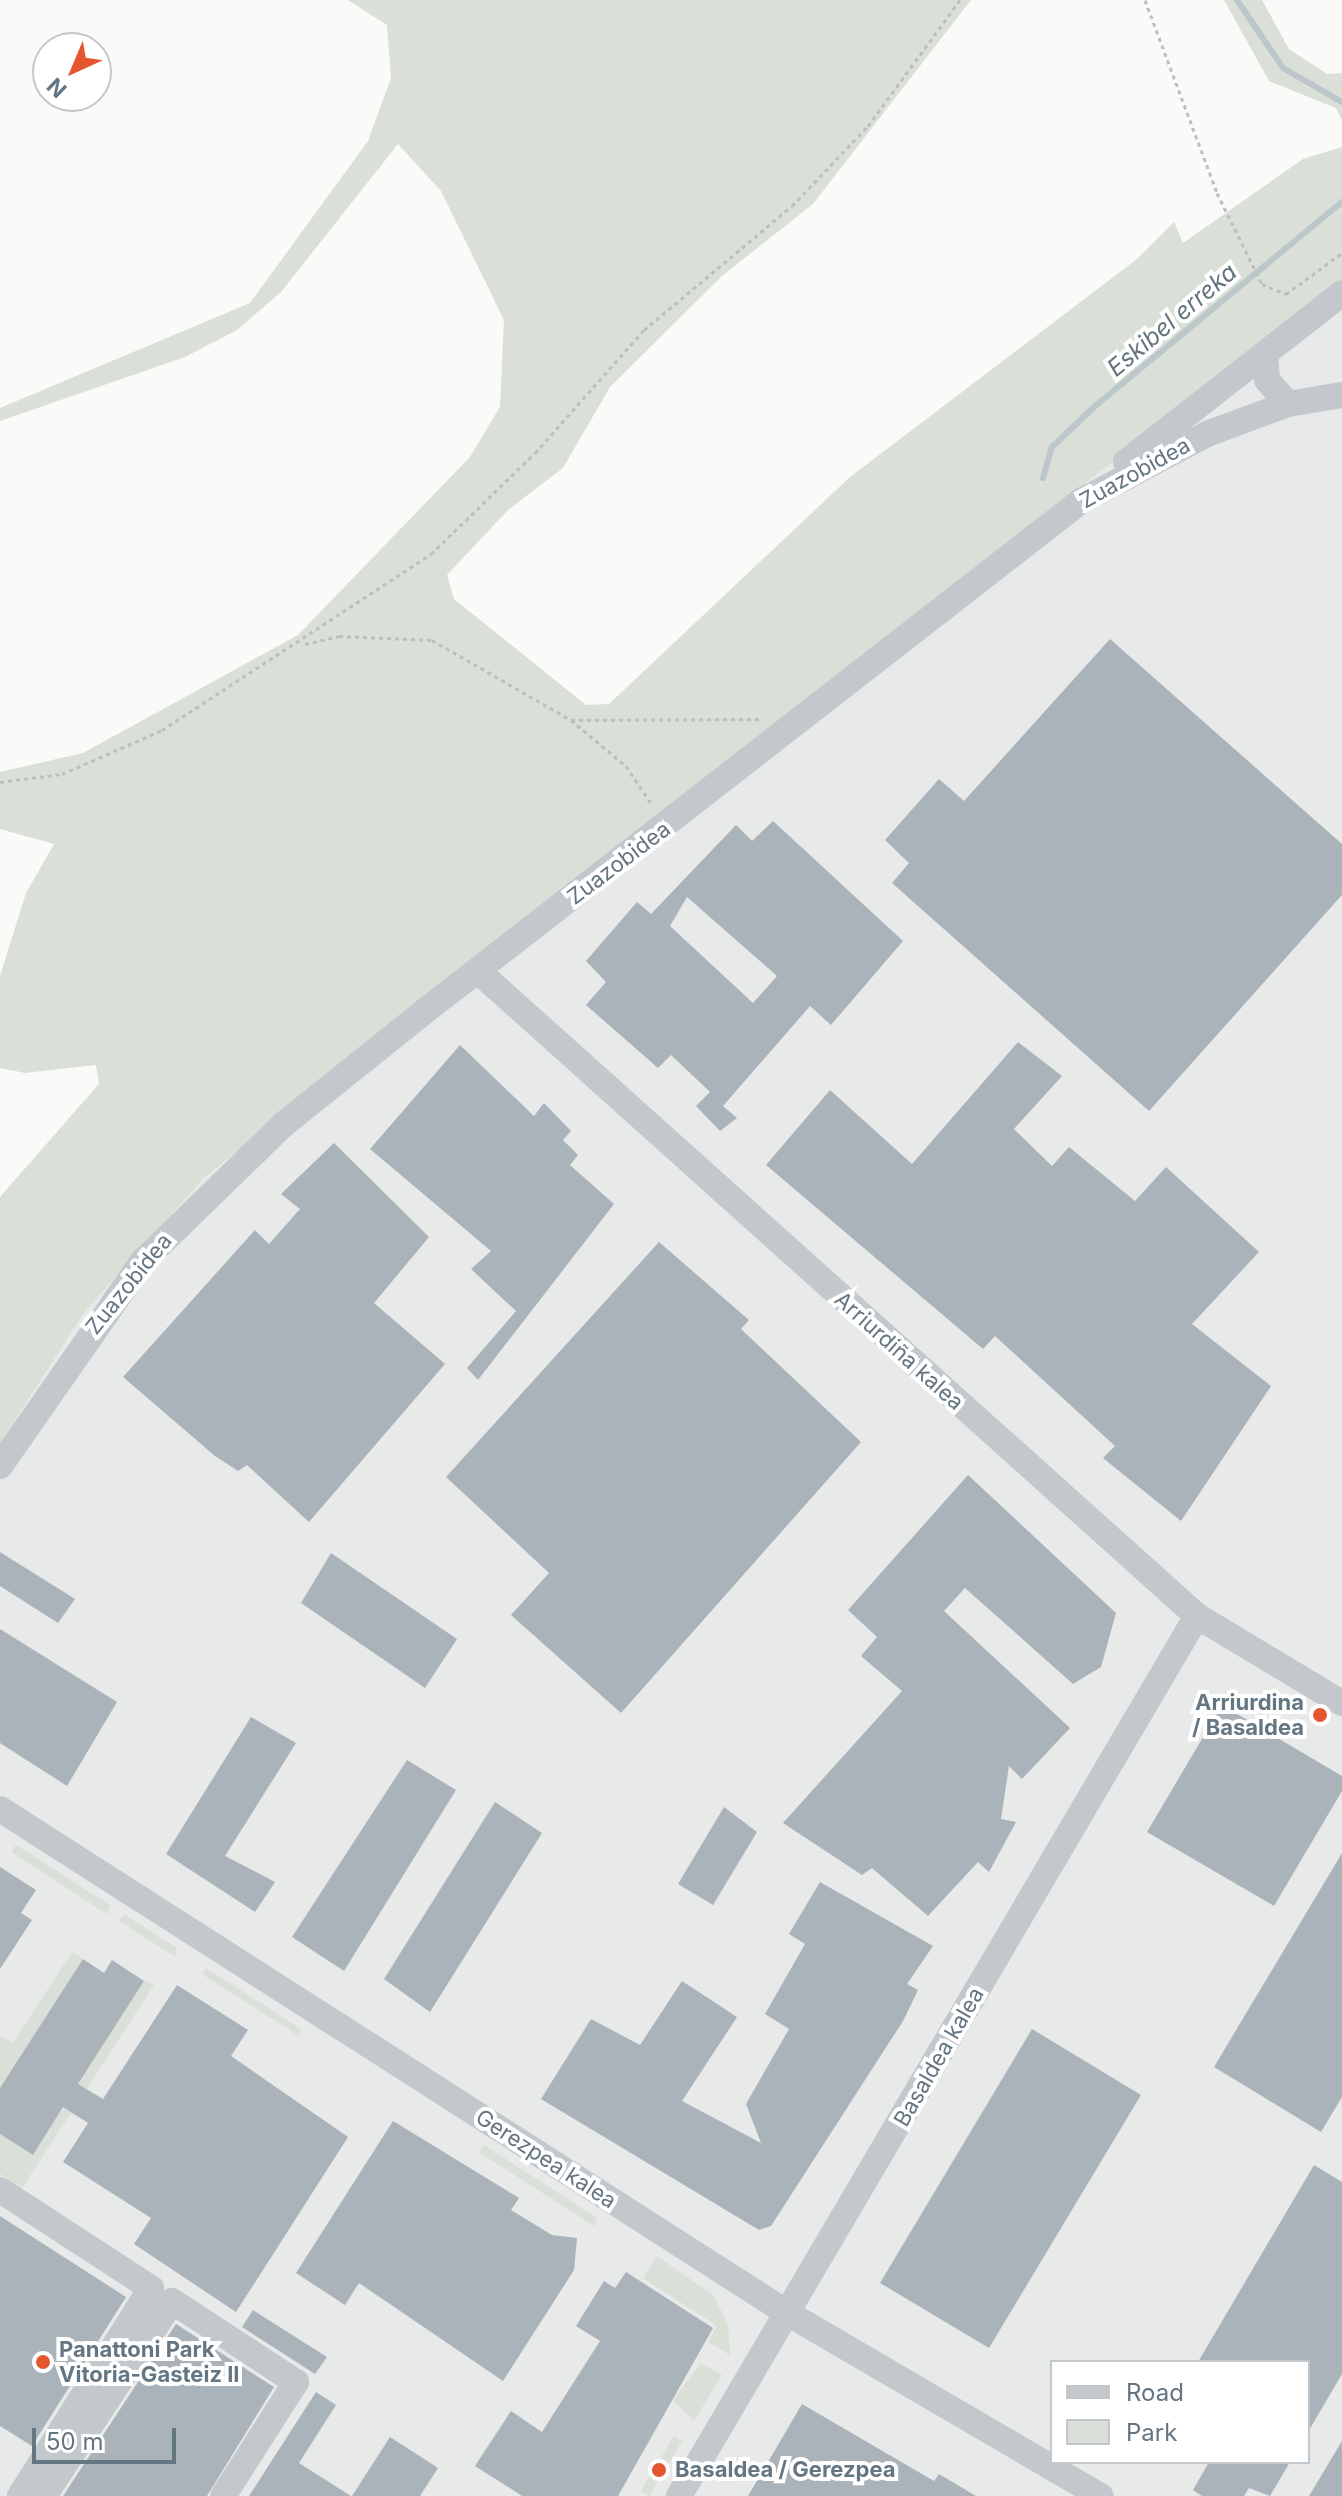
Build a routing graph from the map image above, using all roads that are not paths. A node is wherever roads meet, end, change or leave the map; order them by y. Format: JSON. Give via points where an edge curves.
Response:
{"nodes":[{"id":1,"x":1342,"y":293,"type":"edge"},
{"id":2,"x":1265,"y":355,"type":"junction"},
{"id":3,"x":1342,"y":395,"type":"edge"},
{"id":4,"x":1288,"y":404,"type":"junction"},
{"id":5,"x":1081,"y":501,"type":"junction"},
{"id":6,"x":478,"y":971,"type":"junction"},
{"id":7,"x":0,"y":1466,"type":"edge"},
{"id":8,"x":1197,"y":1616,"type":"junction"},
{"id":9,"x":1342,"y":1703,"type":"edge"},
{"id":10,"x":0,"y":1809,"type":"edge"},
{"id":11,"x":0,"y":2190,"type":"edge"},
{"id":12,"x":789,"y":2314,"type":"junction"},
{"id":13,"x":0,"y":2491,"type":"edge"},
{"id":14,"x":8,"y":2496,"type":"edge"},
{"id":15,"x":20,"y":2496,"type":"edge"},
{"id":16,"x":44,"y":2496,"type":"edge"},
{"id":17,"x":223,"y":2496,"type":"edge"},
{"id":18,"x":679,"y":2496,"type":"edge"},
{"id":19,"x":1101,"y":2496,"type":"edge"}],
"edges":[{"from":1,"to":2,"type":"street"},
{"from":2,"to":4,"type":"street","via":[[1267,380]]},
{"from":2,"to":5,"type":"street"},
{"from":3,"to":4,"type":"street","name":"Zuazobidea"},
{"from":4,"to":5,"type":"street","name":"Zuazobidea","via":[[1145,463]]},
{"from":5,"to":6,"type":"street","name":"Zuazobidea"},
{"from":6,"to":7,"type":"street","name":"Zuazobidea","via":[[206,1195],[133,1273]]},
{"from":6,"to":8,"type":"street","name":"Arriurdiña kalea"},
{"from":8,"to":9,"type":"street","name":"Arriurdiña kalea"},
{"from":8,"to":12,"type":"street","name":"Basaldea kalea"},
{"from":10,"to":12,"type":"street","name":"Gerezpea kalea"},
{"from":11,"to":15,"type":"street","via":[[151,2288]]},
{"from":12,"to":18,"type":"street","name":"Basaldea kalea"},
{"from":12,"to":19,"type":"street","name":"Gerezpea kalea"},
{"from":13,"to":14,"type":"street"},
{"from":16,"to":17,"type":"street","via":[[172,2301],[296,2382]]}]}
